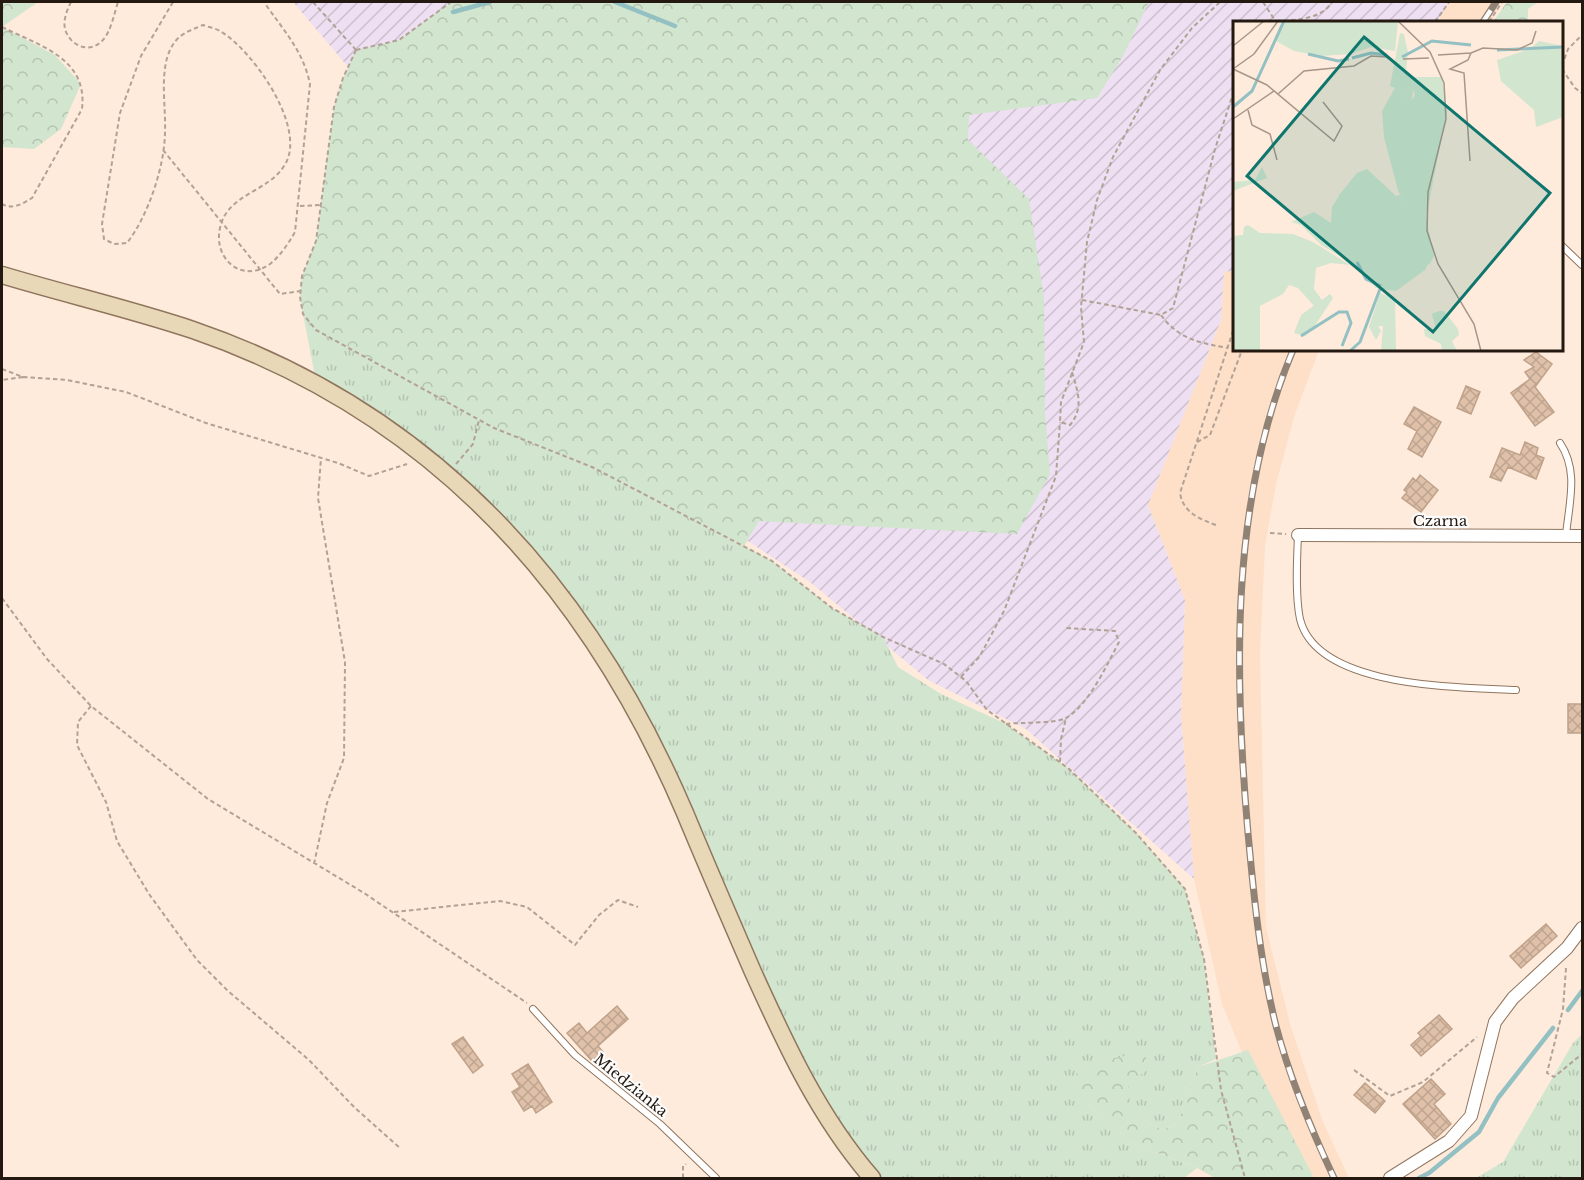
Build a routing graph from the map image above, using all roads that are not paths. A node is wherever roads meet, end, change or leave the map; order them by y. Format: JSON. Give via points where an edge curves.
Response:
{"nodes":[{"id":1,"x":1563,"y":247,"type":"edge"},
{"id":2,"x":1582,"y":265,"type":"edge"},
{"id":3,"x":2,"y":275,"type":"edge"},
{"id":4,"x":1560,"y":443,"type":"dead end"},
{"id":5,"x":1298,"y":535,"type":"joint"},
{"id":6,"x":1566,"y":535,"type":"junction"},
{"id":7,"x":1582,"y":536,"type":"edge"},
{"id":8,"x":1516,"y":690,"type":"dead end"},
{"id":9,"x":1582,"y":928,"type":"edge"},
{"id":10,"x":533,"y":1009,"type":"road end"},
{"id":11,"x":716,"y":1179,"type":"edge"},
{"id":12,"x":872,"y":1179,"type":"edge"},
{"id":13,"x":1390,"y":1179,"type":"edge"}],
"edges":[{"from":1,"to":2,"type":"lane"},
{"from":3,"to":12,"type":"main road","via":[[194,330],[262,358],[362,411],[446,473],[502,526],[573,610],[616,675],[673,786],[789,1051],[826,1116]]},
{"from":4,"to":6,"type":"lane","via":[[1572,470]]},
{"from":5,"to":6,"type":"street","name":"Czarna"},
{"from":5,"to":8,"type":"lane","via":[[1300,619],[1309,638],[1320,649],[1362,671],[1390,680],[1414,685]]},
{"from":6,"to":7,"type":"street","name":"Czarna"},
{"from":9,"to":13,"type":"street","via":[[1567,948],[1513,998],[1495,1022],[1471,1116],[1449,1141]]},
{"from":10,"to":11,"type":"lane","name":"Miedzianka","via":[[575,1055],[660,1124]]}]}
